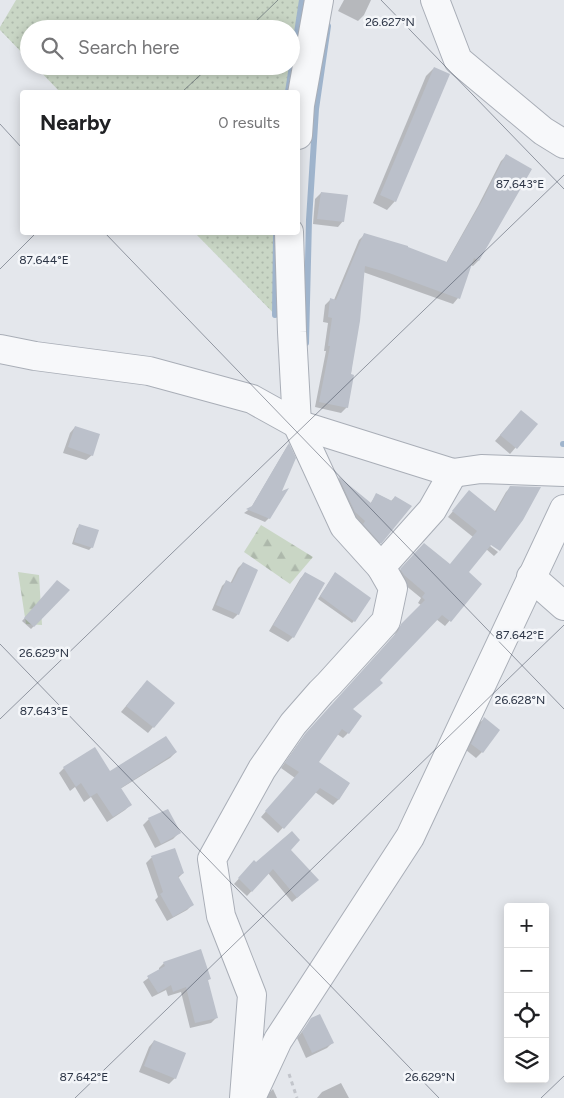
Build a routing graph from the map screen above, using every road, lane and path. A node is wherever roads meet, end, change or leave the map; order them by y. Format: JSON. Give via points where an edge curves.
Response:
{"nodes":[{"id":1,"x":318,"y":0,"type":"edge"},
{"id":2,"x":435,"y":0,"type":"edge"},
{"id":3,"x":300,"y":105,"type":"edge"},
{"id":4,"x":564,"y":144,"type":"edge"},
{"id":5,"x":289,"y":235,"type":"edge"},
{"id":6,"x":0,"y":349,"type":"edge"},
{"id":7,"x":297,"y":424,"type":"junction"},
{"id":8,"x":564,"y":472,"type":"edge"},
{"id":9,"x":454,"y":473,"type":"junction"},
{"id":10,"x":564,"y":509,"type":"edge"},
{"id":11,"x":381,"y":567,"type":"junction"},
{"id":12,"x":531,"y":577,"type":"junction"},
{"id":13,"x":564,"y":606,"type":"edge"},
{"id":14,"x":244,"y":1098,"type":"edge"},
{"id":15,"x":251,"y":1098,"type":"edge"}],
"edges":[{"from":1,"to":3,"type":"street"},
{"from":2,"to":4,"type":"street","via":[[458,60],[542,131]]},
{"from":5,"to":7,"type":"street"},
{"from":6,"to":7,"type":"street","via":[[149,372],[252,399]]},
{"from":7,"to":9,"type":"street"},
{"from":7,"to":11,"type":"street","via":[[344,526]]},
{"from":8,"to":9,"type":"street","via":[[481,469]]},
{"from":9,"to":11,"type":"street","via":[[432,510]]},
{"from":10,"to":12,"type":"street"},
{"from":11,"to":14,"type":"street","via":[[393,588],[386,621],[294,724],[262,770],[212,859],[221,916],[252,995]]},
{"from":12,"to":13,"type":"street"},
{"from":12,"to":15,"type":"street","via":[[410,837],[278,1040]]}]}
